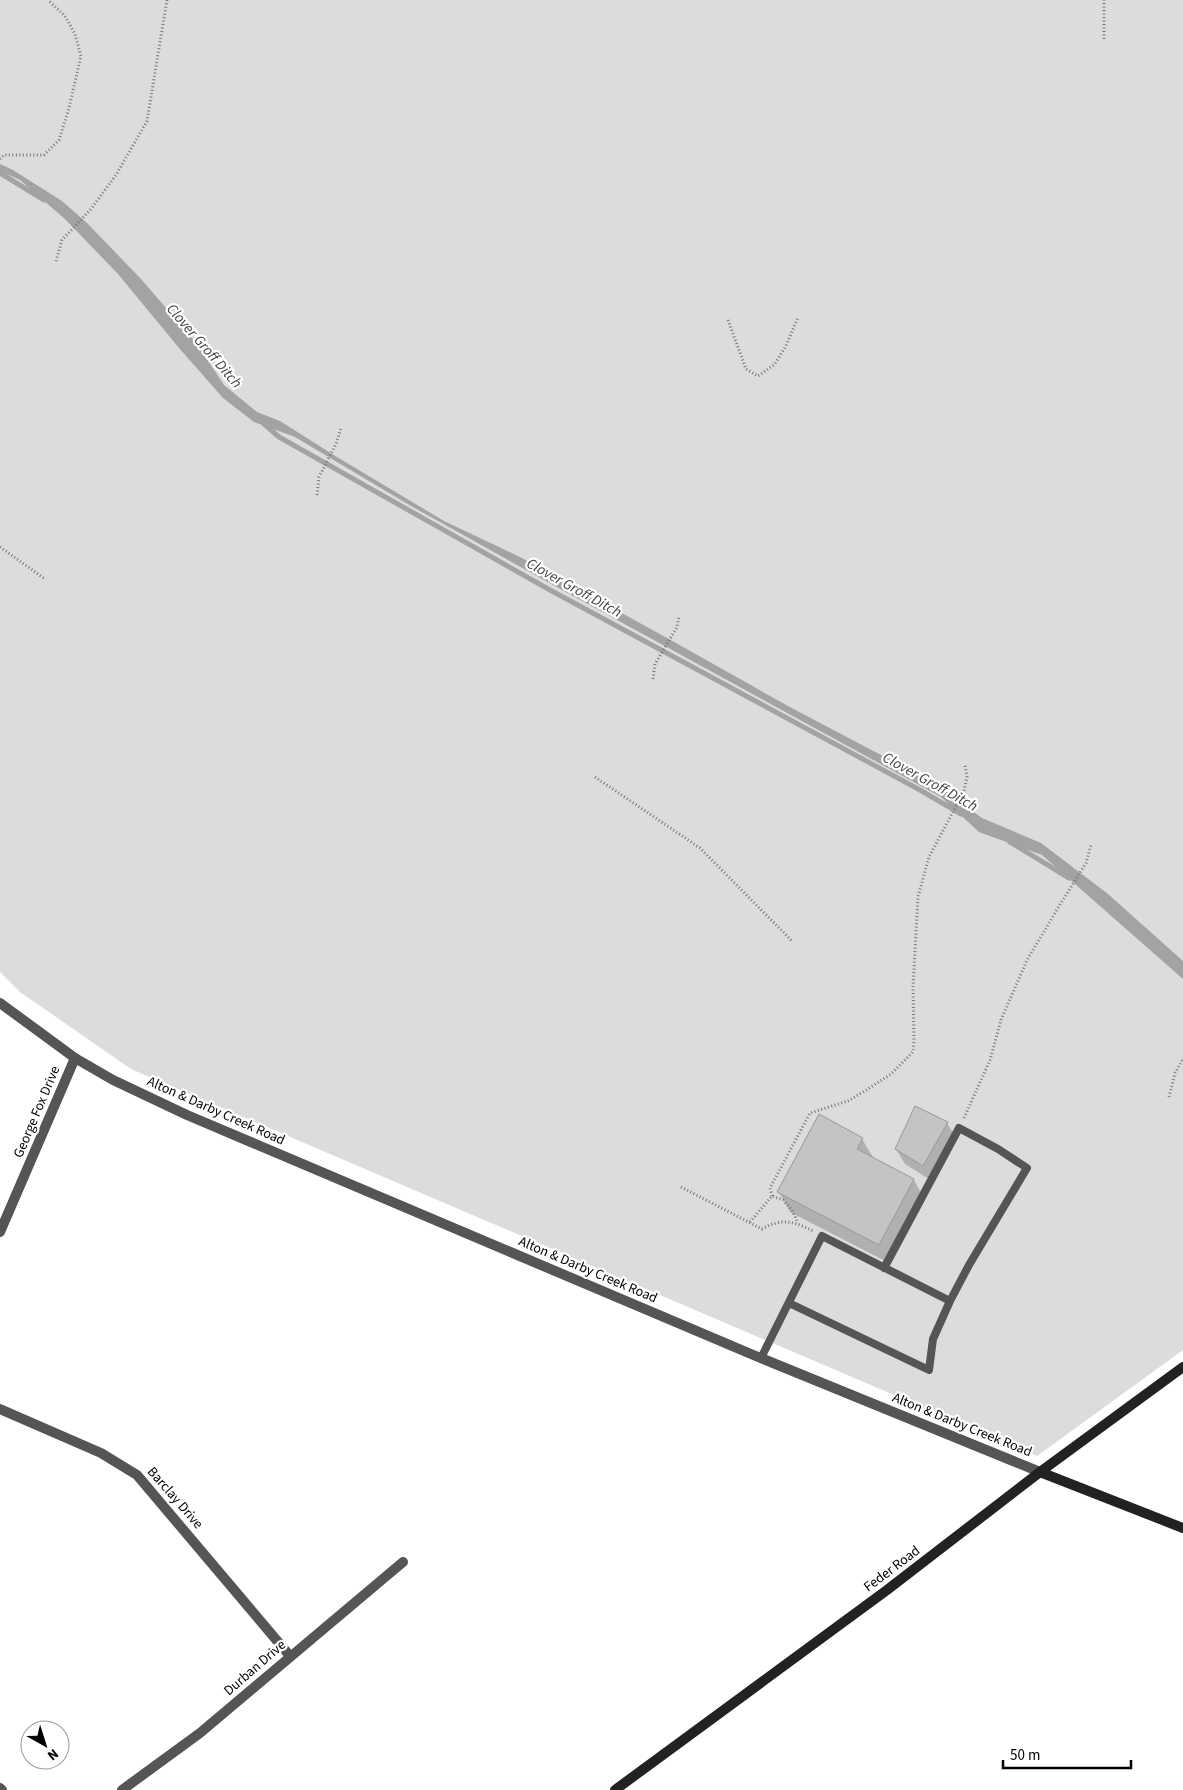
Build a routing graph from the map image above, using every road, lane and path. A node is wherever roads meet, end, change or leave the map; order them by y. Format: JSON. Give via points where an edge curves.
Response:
{"nodes":[{"id":1,"x":48,"y":0,"type":"edge"},
{"id":2,"x":168,"y":0,"type":"edge"},
{"id":3,"x":1104,"y":0,"type":"edge"},
{"id":4,"x":1104,"y":39,"type":"dead end"},
{"id":5,"x":0,"y":159,"type":"edge"},
{"id":6,"x":56,"y":261,"type":"dead end"},
{"id":7,"x":798,"y":317,"type":"dead end"},
{"id":8,"x":728,"y":320,"type":"dead end"},
{"id":9,"x":341,"y":428,"type":"dead end"},
{"id":10,"x":317,"y":495,"type":"dead end"},
{"id":11,"x":0,"y":547,"type":"edge"},
{"id":12,"x":45,"y":579,"type":"dead end"},
{"id":13,"x":679,"y":616,"type":"dead end"},
{"id":14,"x":653,"y":680,"type":"dead end"},
{"id":15,"x":965,"y":765,"type":"dead end"},
{"id":16,"x":595,"y":777,"type":"dead end"},
{"id":17,"x":1091,"y":845,"type":"dead end"},
{"id":18,"x":792,"y":941,"type":"dead end"},
{"id":19,"x":0,"y":1003,"type":"edge"},
{"id":20,"x":75,"y":1058,"type":"junction"},
{"id":21,"x":1183,"y":1059,"type":"edge"},
{"id":22,"x":1169,"y":1097,"type":"dead end"},
{"id":23,"x":959,"y":1128,"type":"junction"},
{"id":24,"x":681,"y":1187,"type":"dead end"},
{"id":25,"x":772,"y":1196,"type":"junction"},
{"id":26,"x":750,"y":1222,"type":"junction"},
{"id":27,"x":798,"y":1223,"type":"junction"},
{"id":28,"x":0,"y":1232,"type":"edge"},
{"id":29,"x":822,"y":1236,"type":"junction"},
{"id":30,"x":884,"y":1268,"type":"junction"},
{"id":31,"x":950,"y":1301,"type":"junction"},
{"id":32,"x":789,"y":1303,"type":"junction"},
{"id":33,"x":761,"y":1358,"type":"junction"},
{"id":34,"x":1183,"y":1367,"type":"edge"},
{"id":35,"x":0,"y":1409,"type":"edge"},
{"id":36,"x":1040,"y":1472,"type":"junction"},
{"id":37,"x":1183,"y":1528,"type":"edge"},
{"id":38,"x":403,"y":1562,"type":"dead end"},
{"id":39,"x":290,"y":1656,"type":"junction"},
{"id":40,"x":122,"y":1790,"type":"edge"},
{"id":41,"x":616,"y":1790,"type":"edge"}],
"edges":[{"from":1,"to":5,"type":"path","via":[[65,16],[75,34],[81,56],[69,108],[59,140],[44,155],[4,155]]},
{"from":2,"to":6,"type":"path","via":[[147,120],[116,175],[62,240]]},
{"from":3,"to":4,"type":"path"},
{"from":7,"to":8,"type":"path","via":[[774,365],[758,376],[746,369]]},
{"from":9,"to":10,"type":"path","via":[[319,477]]},
{"from":11,"to":12,"type":"path"},
{"from":13,"to":14,"type":"path","via":[[677,627],[655,664]]},
{"from":15,"to":25,"type":"path","via":[[964,791],[929,857],[918,897],[913,1052],[891,1074],[848,1101],[810,1113],[770,1188]]},
{"from":16,"to":18,"type":"path","via":[[700,848]]},
{"from":17,"to":23,"type":"path","via":[[1086,863],[1027,960],[1002,1020],[990,1060]]},
{"from":19,"to":20,"type":"street","name":"Alton & Darby Creek Road"},
{"from":20,"to":28,"type":"street","name":"George Fox Drive"},
{"from":20,"to":33,"type":"street","name":"Alton & Darby Creek Road","via":[[187,1115]]},
{"from":21,"to":22,"type":"path","via":[[1175,1073]]},
{"from":23,"to":30,"type":"lane"},
{"from":23,"to":31,"type":"lane","via":[[1027,1168]]},
{"from":24,"to":26,"type":"path"},
{"from":25,"to":26,"type":"path"},
{"from":25,"to":27,"type":"path","via":[[792,1210]]},
{"from":26,"to":27,"type":"path","via":[[762,1229],[785,1222]]},
{"from":27,"to":29,"type":"path"},
{"from":29,"to":30,"type":"lane"},
{"from":29,"to":32,"type":"lane"},
{"from":30,"to":31,"type":"lane"},
{"from":31,"to":32,"type":"lane","via":[[933,1339],[929,1370]]},
{"from":32,"to":33,"type":"lane"},
{"from":33,"to":36,"type":"street","name":"Alton & Darby Creek Road"},
{"from":34,"to":36,"type":"main road","name":"Feder Road"},
{"from":35,"to":39,"type":"street","name":"Barclay Drive","via":[[101,1453],[137,1475]]},
{"from":36,"to":37,"type":"main road","name":"Alton & Darby Creek Road"},
{"from":36,"to":41,"type":"main road","name":"Feder Road"},
{"from":38,"to":39,"type":"street","name":"Durban Drive"},
{"from":39,"to":40,"type":"street","name":"Durban Drive","via":[[200,1733]]}]}
